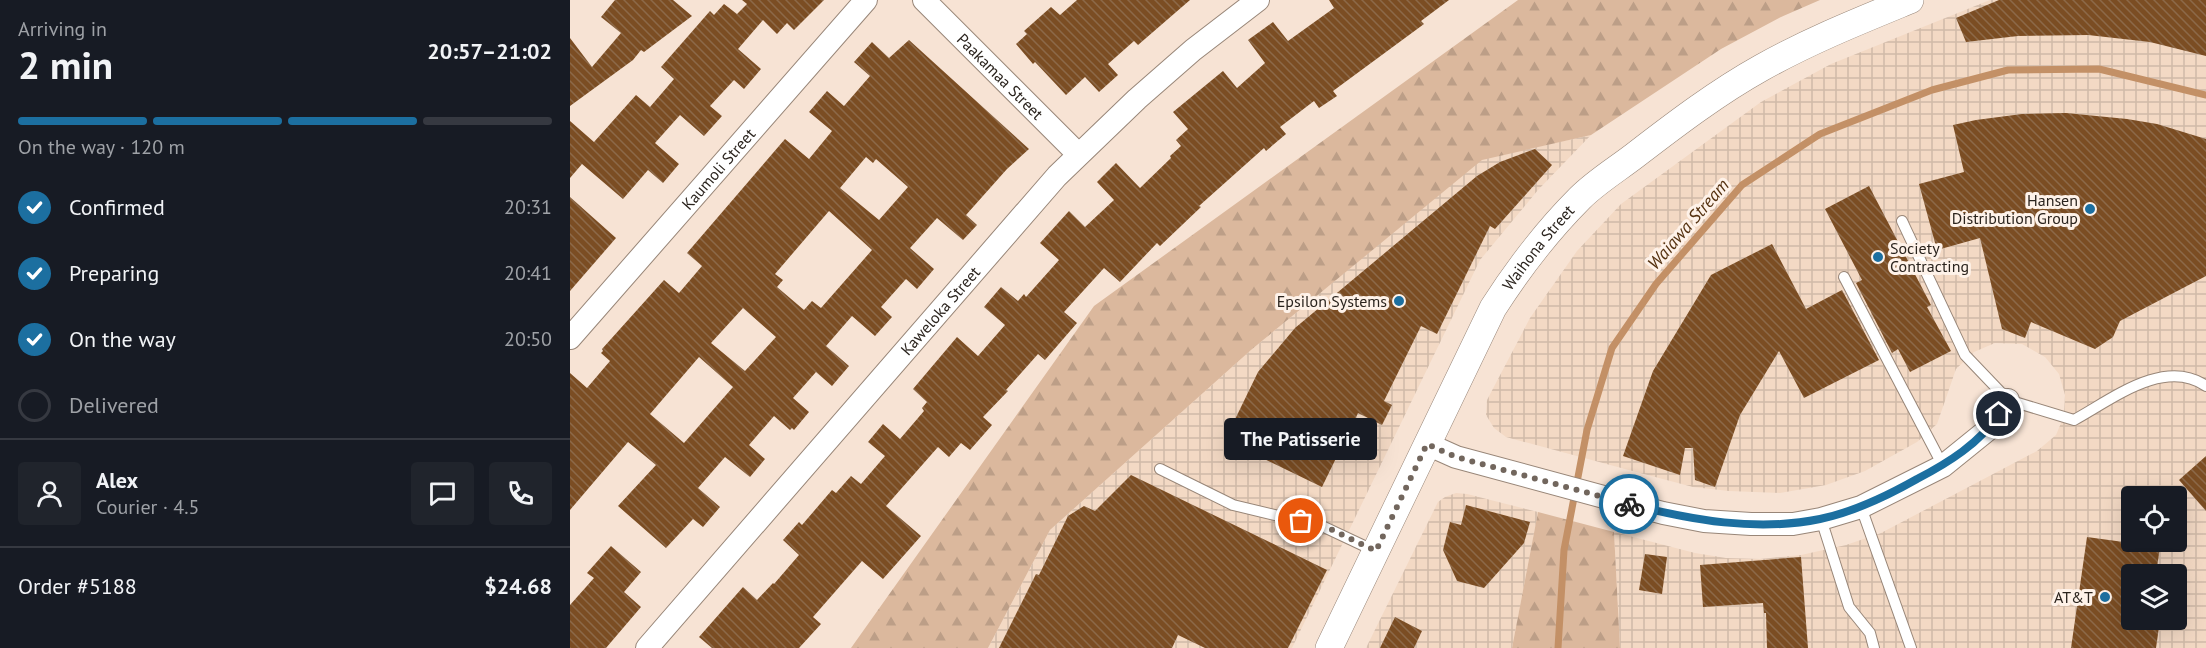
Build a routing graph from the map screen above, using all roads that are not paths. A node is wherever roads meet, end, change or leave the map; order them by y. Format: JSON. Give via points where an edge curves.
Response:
{"nodes":[{"id":1,"x":866,"y":0,"type":"edge"},
{"id":2,"x":924,"y":0,"type":"edge"},
{"id":3,"x":1258,"y":0,"type":"edge"},
{"id":4,"x":1910,"y":0,"type":"edge"},
{"id":5,"x":1078,"y":154,"type":"junction"},
{"id":6,"x":1902,"y":221,"type":"dead end"},
{"id":7,"x":1844,"y":277,"type":"dead end"},
{"id":8,"x":570,"y":338,"type":"edge"},
{"id":9,"x":2206,"y":386,"type":"edge"},
{"id":10,"x":2008,"y":400,"type":"junction"},
{"id":11,"x":1427,"y":444,"type":"junction"},
{"id":12,"x":1943,"y":466,"type":"junction"},
{"id":13,"x":1160,"y":470,"type":"dead end"},
{"id":14,"x":1861,"y":507,"type":"junction"},
{"id":15,"x":1821,"y":519,"type":"junction"},
{"id":16,"x":1376,"y":551,"type":"junction"},
{"id":17,"x":647,"y":648,"type":"edge"},
{"id":18,"x":1329,"y":648,"type":"edge"},
{"id":19,"x":1875,"y":648,"type":"edge"},
{"id":20,"x":1911,"y":648,"type":"edge"}],
"edges":[{"from":1,"to":8,"type":"street","name":"Kaumoli Street"},
{"from":2,"to":5,"type":"street","name":"Paakamaa Street"},
{"from":3,"to":5,"type":"street","name":"Kaweloka Street","via":[[1193,50]]},
{"from":4,"to":11,"type":"street","name":"Waihona Street","via":[[1818,38],[1760,69],[1667,131],[1581,197],[1522,265],[1493,308]]},
{"from":5,"to":17,"type":"street","name":"Kaweloka Street"},
{"from":6,"to":10,"type":"lane","via":[[1965,355]]},
{"from":7,"to":12,"type":"lane"},
{"from":9,"to":10,"type":"lane","via":[[2197,379],[2157,378],[2074,420]]},
{"from":10,"to":12,"type":"street","via":[[1990,428]]},
{"from":11,"to":15,"type":"street","via":[[1456,457],[1520,475],[1704,521],[1793,524]]},
{"from":11,"to":16,"type":"street","name":"Waihona Street"},
{"from":12,"to":14,"type":"street"},
{"from":13,"to":16,"type":"lane","via":[[1233,504],[1324,526]]},
{"from":14,"to":15,"type":"street"},
{"from":14,"to":20,"type":"lane"},
{"from":15,"to":19,"type":"lane","via":[[1849,608],[1870,633]]},
{"from":16,"to":18,"type":"street","name":"Waihona Street"}]}
